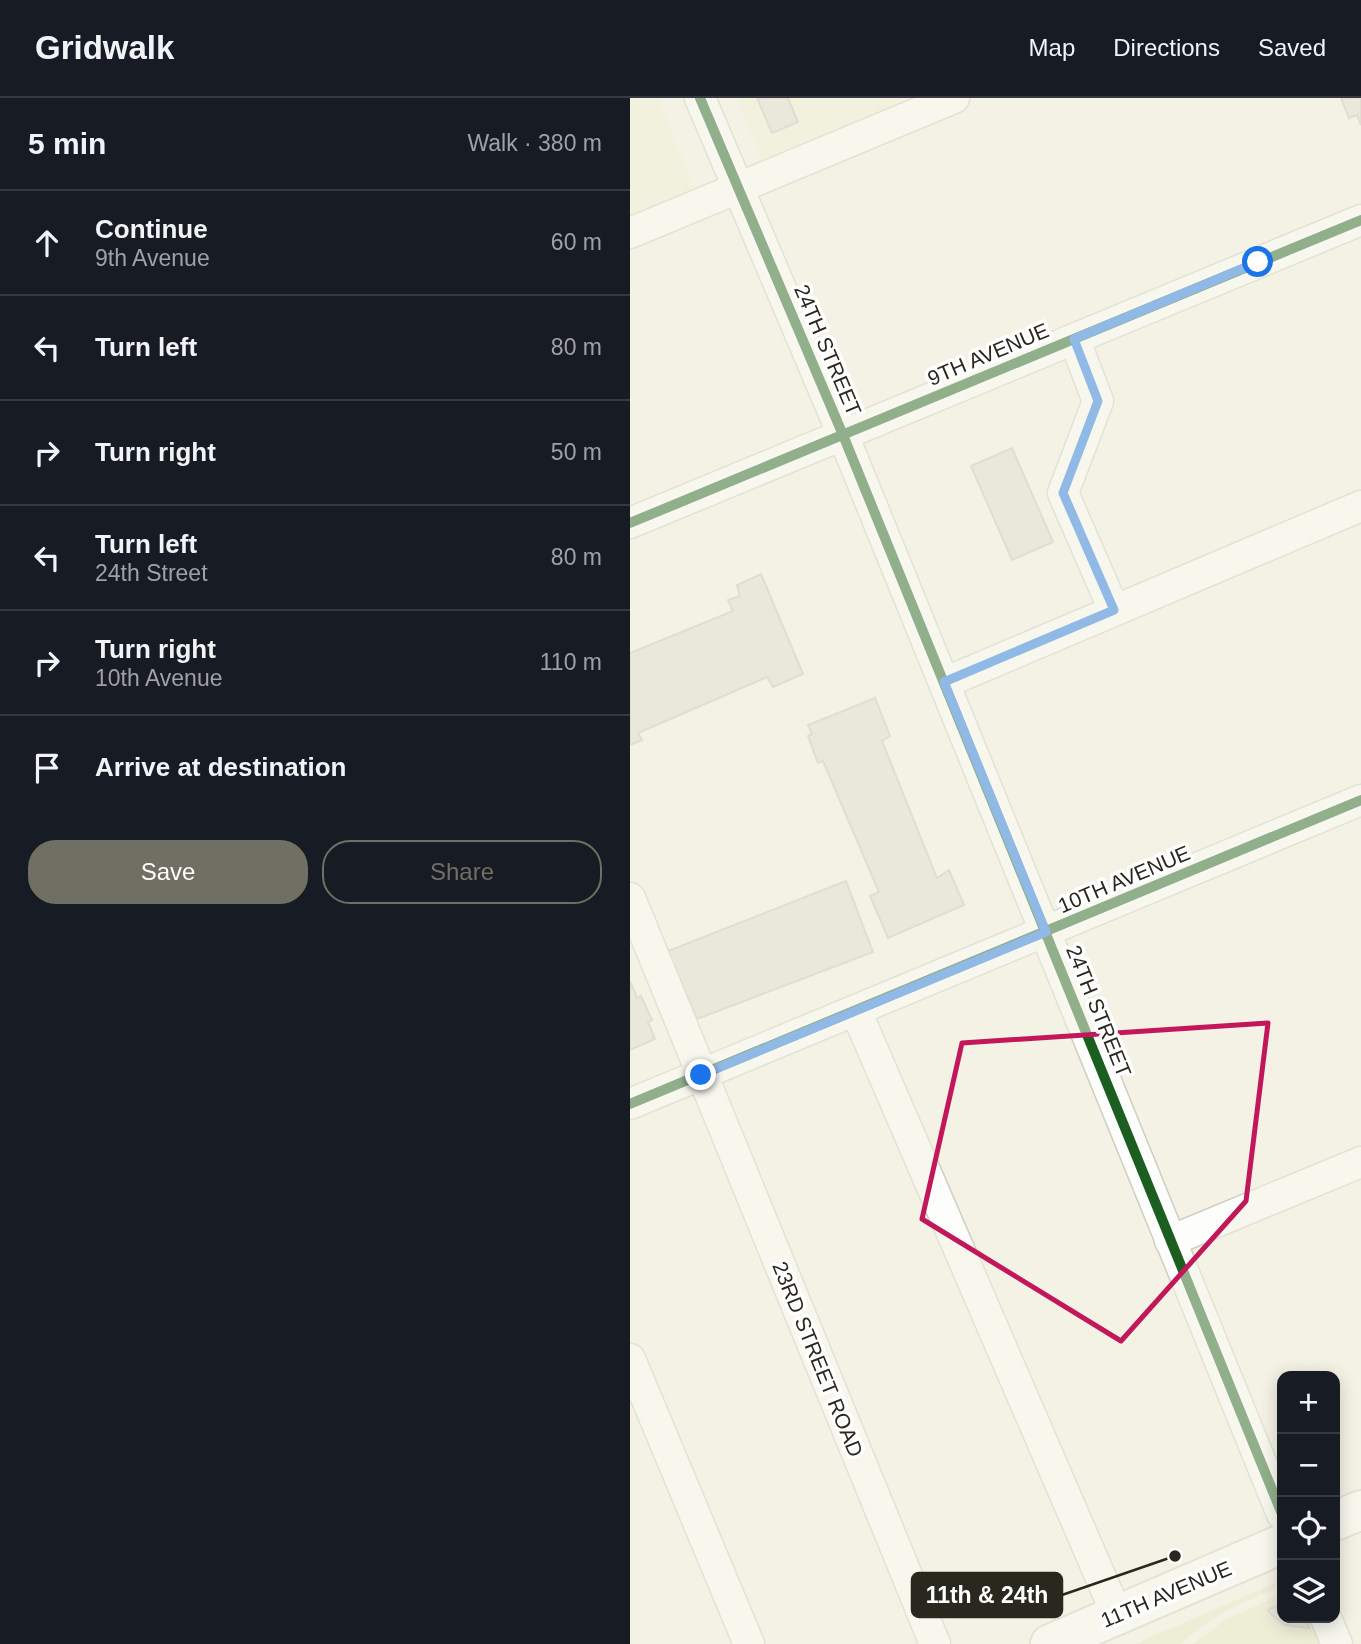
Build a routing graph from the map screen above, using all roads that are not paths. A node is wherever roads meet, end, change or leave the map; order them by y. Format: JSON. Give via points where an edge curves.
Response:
{"nodes":[{"id":1,"x":699,"y":98,"type":"edge"},
{"id":2,"x":954,"y":98,"type":"edge"},
{"id":3,"x":738,"y":188,"type":"junction"},
{"id":4,"x":1361,"y":220,"type":"edge"},
{"id":5,"x":630,"y":233,"type":"edge"},
{"id":6,"x":1074,"y":339,"type":"junction"},
{"id":7,"x":843,"y":435,"type":"junction"},
{"id":8,"x":1361,"y":506,"type":"edge"},
{"id":9,"x":630,"y":523,"type":"edge"},
{"id":10,"x":1114,"y":610,"type":"junction"},
{"id":11,"x":944,"y":682,"type":"junction"},
{"id":12,"x":1361,"y":800,"type":"edge"},
{"id":13,"x":630,"y":898,"type":"edge"},
{"id":14,"x":1046,"y":932,"type":"junction"},
{"id":15,"x":856,"y":1011,"type":"junction"},
{"id":16,"x":701,"y":1075,"type":"junction"},
{"id":17,"x":630,"y":1104,"type":"edge"},
{"id":18,"x":1361,"y":1161,"type":"edge"},
{"id":19,"x":1170,"y":1241,"type":"junction"},
{"id":20,"x":630,"y":1359,"type":"edge"},
{"id":21,"x":1277,"y":1502,"type":"edge"},
{"id":22,"x":1361,"y":1510,"type":"edge"},
{"id":23,"x":1340,"y":1519,"type":"edge"},
{"id":24,"x":1277,"y":1546,"type":"edge"},
{"id":25,"x":1117,"y":1615,"type":"junction"},
{"id":26,"x":1328,"y":1623,"type":"edge"},
{"id":27,"x":749,"y":1644,"type":"edge"},
{"id":28,"x":935,"y":1644,"type":"edge"},
{"id":29,"x":1050,"y":1644,"type":"edge"},
{"id":30,"x":1337,"y":1644,"type":"edge"}],
"edges":[{"from":1,"to":3,"type":"street","name":"24TH STREET"},
{"from":2,"to":3,"type":"street"},
{"from":3,"to":5,"type":"street"},
{"from":3,"to":7,"type":"street","name":"24TH STREET"},
{"from":4,"to":6,"type":"street","name":"9TH AVENUE"},
{"from":6,"to":7,"type":"street","name":"9TH AVENUE"},
{"from":6,"to":10,"type":"street","via":[[1098,401],[1063,493]]},
{"from":7,"to":9,"type":"street","name":"9TH AVENUE"},
{"from":7,"to":11,"type":"street","name":"24TH STREET"},
{"from":8,"to":10,"type":"street"},
{"from":10,"to":11,"type":"street"},
{"from":11,"to":14,"type":"street","name":"24TH STREET"},
{"from":12,"to":14,"type":"street","name":"10TH AVENUE"},
{"from":13,"to":16,"type":"street","name":"23RD STREET ROAD"},
{"from":14,"to":15,"type":"street","name":"10TH AVENUE"},
{"from":14,"to":19,"type":"street","name":"24TH STREET"},
{"from":15,"to":16,"type":"street","name":"10TH AVENUE"},
{"from":15,"to":25,"type":"street"},
{"from":16,"to":17,"type":"street","name":"10TH AVENUE"},
{"from":16,"to":28,"type":"street","name":"23RD STREET ROAD"},
{"from":18,"to":19,"type":"street"},
{"from":19,"to":21,"type":"street","name":"24TH STREET"},
{"from":20,"to":27,"type":"street"},
{"from":22,"to":23,"type":"main road"},
{"from":24,"to":25,"type":"main road","name":"11TH AVENUE"},
{"from":25,"to":29,"type":"main road","name":"11TH AVENUE"},
{"from":26,"to":30,"type":"street"}]}
